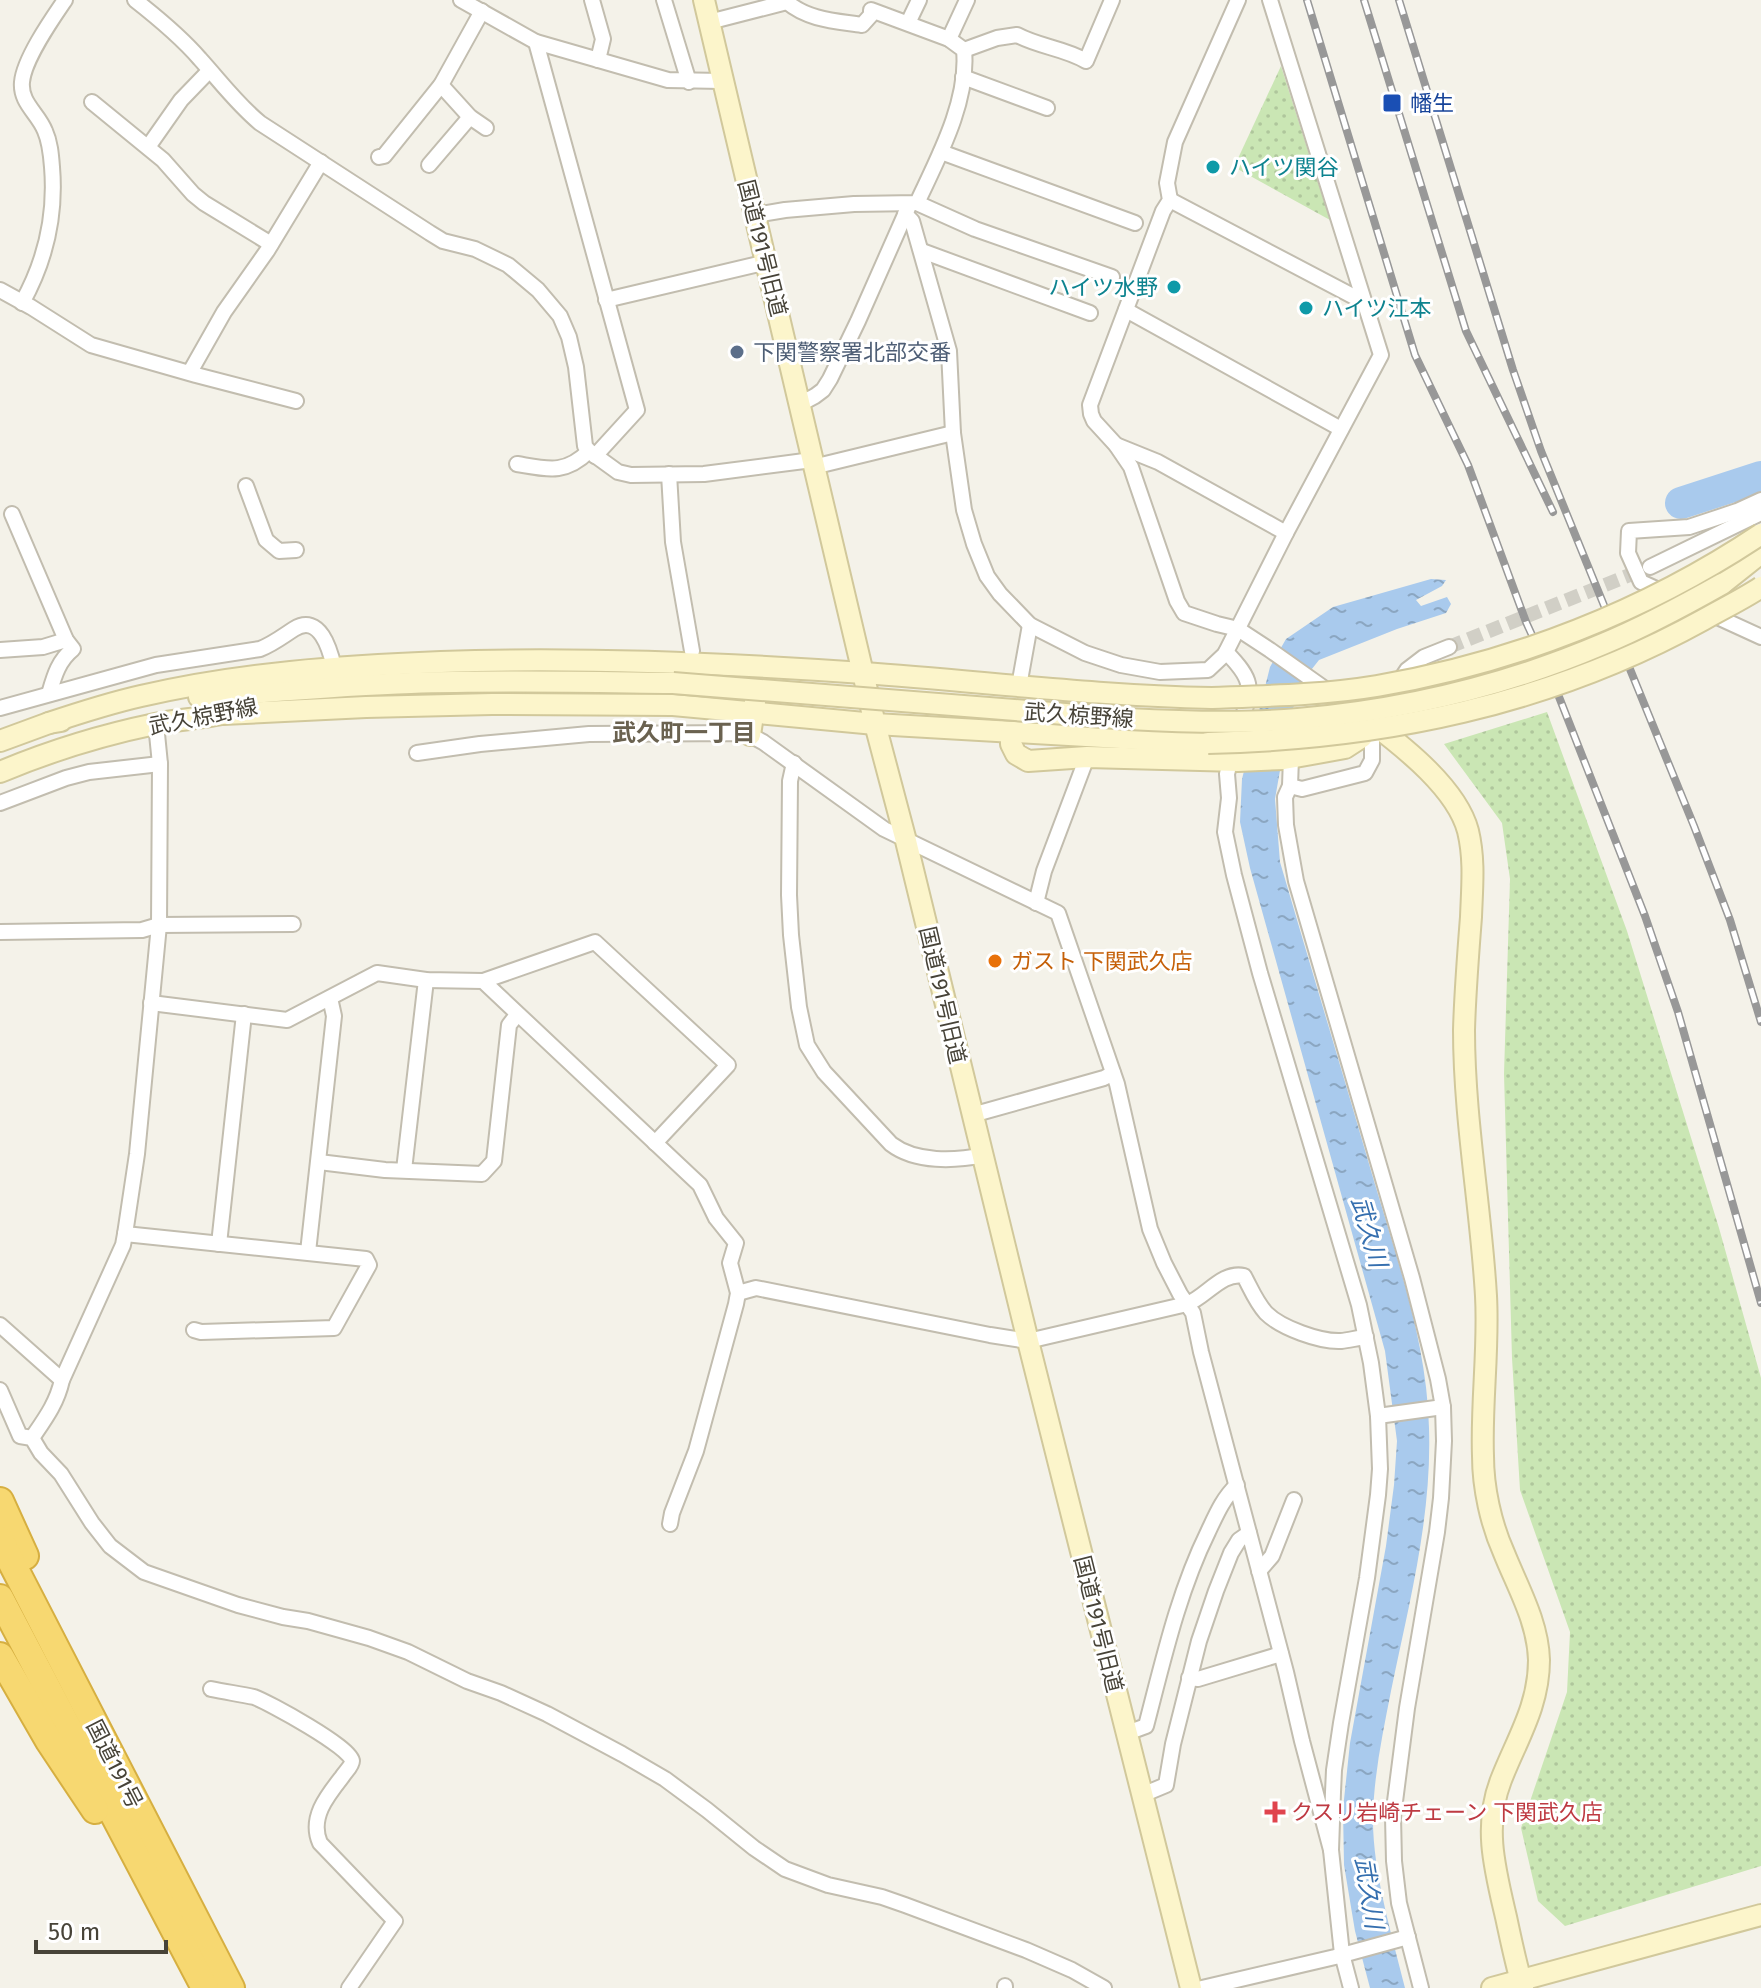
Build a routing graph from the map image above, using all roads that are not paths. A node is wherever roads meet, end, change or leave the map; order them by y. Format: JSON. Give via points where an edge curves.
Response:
{"nodes":[{"id":1,"x":65,"y":0,"type":"edge"},
{"id":2,"x":135,"y":0,"type":"edge"},
{"id":3,"x":461,"y":0,"type":"edge"},
{"id":4,"x":592,"y":0,"type":"edge"},
{"id":5,"x":664,"y":0,"type":"edge"},
{"id":6,"x":704,"y":0,"type":"edge"},
{"id":7,"x":919,"y":0,"type":"edge"},
{"id":8,"x":967,"y":0,"type":"edge"},
{"id":9,"x":1112,"y":0,"type":"edge"},
{"id":10,"x":1238,"y":0,"type":"edge"},
{"id":11,"x":1270,"y":0,"type":"edge"},
{"id":12,"x":787,"y":1,"type":"edge"},
{"id":13,"x":482,"y":11,"type":"junction"},
{"id":14,"x":709,"y":22,"type":"junction"},
{"id":15,"x":908,"y":23,"type":"junction"},
{"id":16,"x":949,"y":39,"type":"junction"},
{"id":17,"x":536,"y":42,"type":"junction"},
{"id":18,"x":964,"y":50,"type":"junction"},
{"id":19,"x":598,"y":60,"type":"junction"},
{"id":20,"x":209,"y":71,"type":"junction"},
{"id":21,"x":963,"y":77,"type":"junction"},
{"id":22,"x":722,"y":81,"type":"junction"},
{"id":23,"x":689,"y":82,"type":"junction"},
{"id":24,"x":441,"y":85,"type":"junction"},
{"id":25,"x":92,"y":102,"type":"dead end"},
{"id":26,"x":1047,"y":108,"type":"dead end"},
{"id":27,"x":470,"y":117,"type":"junction"},
{"id":28,"x":486,"y":128,"type":"dead end"},
{"id":29,"x":148,"y":147,"type":"junction"},
{"id":30,"x":941,"y":152,"type":"junction"},
{"id":31,"x":379,"y":157,"type":"dead end"},
{"id":32,"x":321,"y":162,"type":"junction"},
{"id":33,"x":429,"y":165,"type":"dead end"},
{"id":34,"x":1170,"y":200,"type":"junction"},
{"id":35,"x":911,"y":207,"type":"junction"},
{"id":36,"x":755,"y":215,"type":"junction"},
{"id":37,"x":1135,"y":223,"type":"dead end"},
{"id":38,"x":271,"y":244,"type":"junction"},
{"id":39,"x":922,"y":251,"type":"junction"},
{"id":40,"x":767,"y":262,"type":"junction"},
{"id":41,"x":1112,"y":277,"type":"dead end"},
{"id":42,"x":0,"y":290,"type":"edge"},
{"id":43,"x":606,"y":300,"type":"junction"},
{"id":44,"x":1364,"y":302,"type":"junction"},
{"id":45,"x":22,"y":303,"type":"junction"},
{"id":46,"x":1126,"y":310,"type":"junction"},
{"id":47,"x":1090,"y":313,"type":"dead end"},
{"id":48,"x":190,"y":372,"type":"junction"},
{"id":49,"x":296,"y":401,"type":"dead end"},
{"id":50,"x":800,"y":404,"type":"junction"},
{"id":51,"x":1341,"y":429,"type":"junction"},
{"id":52,"x":953,"y":433,"type":"junction"},
{"id":53,"x":1116,"y":445,"type":"junction"},
{"id":54,"x":592,"y":454,"type":"junction"},
{"id":55,"x":517,"y":464,"type":"dead end"},
{"id":56,"x":813,"y":464,"type":"junction"},
{"id":57,"x":669,"y":474,"type":"junction"},
{"id":58,"x":246,"y":486,"type":"dead end"},
{"id":59,"x":1761,"y":500,"type":"edge"},
{"id":60,"x":1761,"y":513,"type":"edge"},
{"id":61,"x":12,"y":514,"type":"dead end"},
{"id":62,"x":1286,"y":533,"type":"junction"},
{"id":63,"x":1761,"y":534,"type":"edge"},
{"id":64,"x":296,"y":550,"type":"dead end"},
{"id":65,"x":1761,"y":553,"type":"edge"},
{"id":66,"x":1761,"y":563,"type":"edge"},
{"id":67,"x":1650,"y":567,"type":"tunnel mouth"},
{"id":68,"x":1722,"y":584,"type":"junction"},
{"id":69,"x":1761,"y":587,"type":"edge"},
{"id":70,"x":1030,"y":625,"type":"junction"},
{"id":71,"x":1238,"y":629,"type":"junction"},
{"id":72,"x":1761,"y":637,"type":"edge"},
{"id":73,"x":66,"y":640,"type":"junction"},
{"id":74,"x":1449,"y":647,"type":"tunnel mouth"},
{"id":75,"x":0,"y":650,"type":"edge"},
{"id":76,"x":692,"y":651,"type":"dead end"},
{"id":77,"x":1226,"y":652,"type":"junction"},
{"id":78,"x":334,"y":667,"type":"junction"},
{"id":79,"x":759,"y":667,"type":"junction"},
{"id":80,"x":864,"y":673,"type":"junction"},
{"id":81,"x":412,"y":683,"type":"junction"},
{"id":82,"x":974,"y":683,"type":"junction"},
{"id":83,"x":1019,"y":686,"type":"junction"},
{"id":84,"x":49,"y":694,"type":"junction"},
{"id":85,"x":0,"y":708,"type":"edge"},
{"id":86,"x":223,"y":714,"type":"junction"},
{"id":87,"x":754,"y":714,"type":"junction"},
{"id":88,"x":49,"y":723,"type":"junction"},
{"id":89,"x":1372,"y":723,"type":"junction"},
{"id":90,"x":156,"y":724,"type":"junction"},
{"id":91,"x":875,"y":724,"type":"junction"},
{"id":92,"x":1011,"y":733,"type":"junction"},
{"id":93,"x":750,"y":735,"type":"junction"},
{"id":94,"x":0,"y":741,"type":"edge"},
{"id":95,"x":417,"y":753,"type":"dead end"},
{"id":96,"x":1087,"y":757,"type":"junction"},
{"id":97,"x":1288,"y":759,"type":"junction"},
{"id":98,"x":1234,"y":761,"type":"junction"},
{"id":99,"x":794,"y":763,"type":"junction"},
{"id":100,"x":160,"y":764,"type":"junction"},
{"id":101,"x":0,"y":772,"type":"edge"},
{"id":102,"x":1290,"y":786,"type":"junction"},
{"id":103,"x":0,"y":803,"type":"edge"},
{"id":104,"x":906,"y":841,"type":"junction"},
{"id":105,"x":1036,"y":903,"type":"junction"},
{"id":106,"x":293,"y":924,"type":"dead end"},
{"id":107,"x":159,"y":925,"type":"junction"},
{"id":108,"x":0,"y":932,"type":"edge"},
{"id":109,"x":426,"y":980,"type":"junction"},
{"id":110,"x":483,"y":981,"type":"junction"},
{"id":111,"x":330,"y":998,"type":"junction"},
{"id":112,"x":151,"y":1003,"type":"junction"},
{"id":113,"x":244,"y":1014,"type":"junction"},
{"id":114,"x":517,"y":1015,"type":"junction"},
{"id":115,"x":1113,"y":1073,"type":"junction"},
{"id":116,"x":972,"y":1115,"type":"junction"},
{"id":117,"x":655,"y":1143,"type":"junction"},
{"id":118,"x":984,"y":1155,"type":"junction"},
{"id":119,"x":319,"y":1162,"type":"junction"},
{"id":120,"x":404,"y":1170,"type":"junction"},
{"id":121,"x":125,"y":1234,"type":"junction"},
{"id":122,"x":219,"y":1244,"type":"junction"},
{"id":123,"x":308,"y":1252,"type":"junction"},
{"id":124,"x":738,"y":1293,"type":"junction"},
{"id":125,"x":1187,"y":1304,"type":"junction"},
{"id":126,"x":0,"y":1325,"type":"edge"},
{"id":127,"x":194,"y":1330,"type":"dead end"},
{"id":128,"x":1366,"y":1337,"type":"junction"},
{"id":129,"x":1028,"y":1341,"type":"junction"},
{"id":130,"x":62,"y":1380,"type":"junction"},
{"id":131,"x":0,"y":1390,"type":"edge"},
{"id":132,"x":1443,"y":1407,"type":"junction"},
{"id":133,"x":1378,"y":1416,"type":"junction"},
{"id":134,"x":32,"y":1438,"type":"junction"},
{"id":135,"x":1237,"y":1485,"type":"junction"},
{"id":136,"x":1294,"y":1500,"type":"dead end"},
{"id":137,"x":0,"y":1501,"type":"edge"},
{"id":138,"x":670,"y":1524,"type":"dead end"},
{"id":139,"x":1249,"y":1533,"type":"junction"},
{"id":140,"x":0,"y":1540,"type":"edge"},
{"id":141,"x":1259,"y":1571,"type":"junction"},
{"id":142,"x":0,"y":1598,"type":"edge"},
{"id":143,"x":47,"y":1630,"type":"junction"},
{"id":144,"x":1281,"y":1654,"type":"junction"},
{"id":145,"x":0,"y":1656,"type":"edge"},
{"id":146,"x":1189,"y":1678,"type":"junction"},
{"id":147,"x":211,"y":1689,"type":"dead end"},
{"id":148,"x":1127,"y":1733,"type":"junction"},
{"id":149,"x":1142,"y":1795,"type":"junction"},
{"id":150,"x":1331,"y":1850,"type":"junction"},
{"id":151,"x":1761,"y":1915,"type":"edge"},
{"id":152,"x":1405,"y":1938,"type":"junction"},
{"id":153,"x":184,"y":1948,"type":"junction"},
{"id":154,"x":1346,"y":1953,"type":"junction"},
{"id":155,"x":1522,"y":1984,"type":"edge"},
{"id":156,"x":205,"y":1988,"type":"edge"},
{"id":157,"x":231,"y":1988,"type":"edge"},
{"id":158,"x":349,"y":1988,"type":"edge"},
{"id":159,"x":1104,"y":1988,"type":"edge"},
{"id":160,"x":1191,"y":1988,"type":"edge"},
{"id":161,"x":1202,"y":1988,"type":"edge"},
{"id":162,"x":1351,"y":1988,"type":"edge"},
{"id":163,"x":1421,"y":1988,"type":"edge"},
{"id":164,"x":1492,"y":1988,"type":"edge"}],
"edges":[{"from":1,"to":45,"type":"street","via":[[27,64],[22,83],[29,109],[47,133],[54,198],[42,260]]},
{"from":2,"to":20,"type":"street"},
{"from":3,"to":13,"type":"street"},
{"from":4,"to":19,"type":"street","via":[[603,39]]},
{"from":5,"to":23,"type":"street"},
{"from":6,"to":14,"type":"main road","name":"国道191号旧道"},
{"from":7,"to":15,"type":"street"},
{"from":8,"to":16,"type":"street"},
{"from":9,"to":18,"type":"street","via":[[1086,61],[1017,35]]},
{"from":10,"to":34,"type":"street","via":[[1175,142],[1167,183]]},
{"from":11,"to":44,"type":"street"},
{"from":12,"to":14,"type":"street"},
{"from":12,"to":15,"type":"street","via":[[802,13],[843,23],[862,25],[871,10]]},
{"from":13,"to":17,"type":"street"},
{"from":13,"to":24,"type":"street"},
{"from":14,"to":22,"type":"main road","name":"国道191号旧道"},
{"from":15,"to":16,"type":"street"},
{"from":16,"to":18,"type":"street"},
{"from":17,"to":19,"type":"street"},
{"from":17,"to":43,"type":"street"},
{"from":18,"to":21,"type":"street"},
{"from":19,"to":23,"type":"street"},
{"from":20,"to":29,"type":"street"},
{"from":20,"to":32,"type":"street","via":[[251,116]]},
{"from":21,"to":26,"type":"street"},
{"from":21,"to":30,"type":"street"},
{"from":22,"to":23,"type":"street"},
{"from":22,"to":36,"type":"main road","name":"国道191号旧道"},
{"from":24,"to":27,"type":"street"},
{"from":24,"to":31,"type":"street"},
{"from":25,"to":29,"type":"street"},
{"from":27,"to":28,"type":"street"},
{"from":27,"to":33,"type":"street"},
{"from":29,"to":38,"type":"street","via":[[204,203]]},
{"from":30,"to":35,"type":"street"},
{"from":30,"to":37,"type":"street"},
{"from":32,"to":38,"type":"street"},
{"from":32,"to":54,"type":"street","via":[[443,241],[508,265],[549,302],[569,337],[585,446]]},
{"from":34,"to":44,"type":"street"},
{"from":34,"to":46,"type":"street"},
{"from":35,"to":36,"type":"street","via":[[826,206]]},
{"from":35,"to":39,"type":"street"},
{"from":35,"to":41,"type":"street"},
{"from":35,"to":50,"type":"street","via":[[830,379]]},
{"from":36,"to":40,"type":"main road","name":"国道191号旧道"},
{"from":38,"to":48,"type":"street"},
{"from":39,"to":47,"type":"street"},
{"from":39,"to":52,"type":"street","via":[[949,351]]},
{"from":40,"to":43,"type":"street"},
{"from":40,"to":50,"type":"main road","name":"国道191号旧道"},
{"from":42,"to":45,"type":"street"},
{"from":43,"to":54,"type":"street","via":[[637,410]]},
{"from":44,"to":51,"type":"street","via":[[1381,355]]},
{"from":45,"to":48,"type":"street","via":[[91,345]]},
{"from":46,"to":51,"type":"street"},
{"from":46,"to":53,"type":"street","via":[[1090,405],[1094,421]]},
{"from":48,"to":49,"type":"street"},
{"from":50,"to":56,"type":"main road","name":"国道191号旧道"},
{"from":51,"to":62,"type":"street"},
{"from":52,"to":56,"type":"street"},
{"from":52,"to":70,"type":"street","via":[[974,544],[987,576]]},
{"from":53,"to":62,"type":"street","via":[[1158,462]]},
{"from":53,"to":71,"type":"street","via":[[1131,467],[1184,613]]},
{"from":54,"to":55,"type":"street","via":[[566,468]]},
{"from":54,"to":57,"type":"street","via":[[618,472]]},
{"from":56,"to":57,"type":"street"},
{"from":56,"to":80,"type":"main road","name":"国道191号旧道"},
{"from":57,"to":76,"type":"street","via":[[673,542]]},
{"from":58,"to":64,"type":"street","via":[[266,540],[279,551]]},
{"from":59,"to":72,"type":"street","via":[[1689,527],[1629,531],[1628,553],[1641,582]]},
{"from":60,"to":67,"type":"street"},
{"from":61,"to":73,"type":"street"},
{"from":62,"to":71,"type":"street"},
{"from":63,"to":83,"type":"main road","bridge":true,"via":[[1652,598],[1561,637],[1420,678],[1293,695],[1212,698]]},
{"from":65,"to":68,"type":"main road","name":"武久椋野線"},
{"from":66,"to":68,"type":"main road","name":"武久椋野線"},
{"from":68,"to":81,"type":"main road","name":"武久椋野線","bridge":true,"via":[[1604,644],[1543,668],[1416,702],[1296,719],[1128,719],[673,683]]},
{"from":69,"to":92,"type":"main road","bridge":true,"via":[[1670,638],[1600,669],[1523,697],[1390,728],[1208,743]]},
{"from":70,"to":77,"type":"street","via":[[1085,653],[1160,672],[1208,670]]},
{"from":70,"to":83,"type":"street"},
{"from":71,"to":77,"type":"street"},
{"from":71,"to":89,"type":"street"},
{"from":73,"to":75,"type":"street"},
{"from":73,"to":84,"type":"street","via":[[73,649],[55,672]]},
{"from":74,"to":89,"type":"street","via":[[1407,670]]},
{"from":77,"to":98,"type":"street","via":[[1250,691]]},
{"from":78,"to":79,"type":"main road","via":[[593,659]]},
{"from":78,"to":84,"type":"street","via":[[325,638],[302,626],[260,649],[156,665]]},
{"from":78,"to":88,"type":"main road","via":[[193,685]]},
{"from":79,"to":80,"type":"main road"},
{"from":79,"to":87,"type":"main road"},
{"from":80,"to":82,"type":"main road"},
{"from":80,"to":91,"type":"main road","name":"国道191号旧道"},
{"from":81,"to":86,"type":"main road","name":"武久椋野線"},
{"from":81,"to":88,"type":"main road","name":"武久椋野線","via":[[194,697]]},
{"from":82,"to":83,"type":"main road"},
{"from":82,"to":92,"type":"street","via":[[1003,715]]},
{"from":84,"to":85,"type":"street"},
{"from":86,"to":87,"type":"main road","via":[[492,704],[673,705]]},
{"from":86,"to":90,"type":"main road","name":"武久椋野線"},
{"from":87,"to":91,"type":"main road"},
{"from":87,"to":93,"type":"main road"},
{"from":88,"to":94,"type":"main road","name":"武久椋野線"},
{"from":89,"to":97,"type":"main road","via":[[1345,748]]},
{"from":89,"to":102,"type":"street","via":[[1372,760],[1365,773],[1302,789]]},
{"from":89,"to":155,"type":"main road","via":[[1425,767],[1450,798],[1467,829],[1473,871],[1464,1030],[1486,1298],[1482,1459],[1502,1551],[1527,1605],[1539,1658],[1538,1687],[1501,1781],[1490,1835]]},
{"from":90,"to":100,"type":"street"},
{"from":90,"to":101,"type":"main road","name":"武久椋野線","via":[[65,747]]},
{"from":91,"to":92,"type":"main road"},
{"from":91,"to":104,"type":"main road","name":"国道191号旧道"},
{"from":92,"to":96,"type":"main road","via":[[1016,754],[1028,761]]},
{"from":93,"to":95,"type":"street","via":[[589,734]]},
{"from":93,"to":99,"type":"street"},
{"from":96,"to":98,"type":"main road"},
{"from":96,"to":105,"type":"street"},
{"from":97,"to":98,"type":"main road"},
{"from":97,"to":102,"type":"street"},
{"from":98,"to":128,"type":"street","via":[[1227,774],[1225,832],[1234,875]]},
{"from":99,"to":104,"type":"street"},
{"from":99,"to":118,"type":"street","via":[[789,895],[807,1045],[824,1072],[899,1150],[962,1159]]},
{"from":100,"to":103,"type":"street","via":[[89,772]]},
{"from":100,"to":107,"type":"street"},
{"from":102,"to":132,"type":"street","via":[[1286,825],[1296,881],[1412,1278]]},
{"from":104,"to":105,"type":"street"},
{"from":104,"to":116,"type":"main road","name":"国道191号旧道"},
{"from":105,"to":115,"type":"street","via":[[1058,913]]},
{"from":106,"to":107,"type":"street"},
{"from":107,"to":108,"type":"street","via":[[142,930]]},
{"from":107,"to":112,"type":"street"},
{"from":109,"to":110,"type":"street"},
{"from":109,"to":111,"type":"street","via":[[377,973]]},
{"from":109,"to":120,"type":"street"},
{"from":110,"to":114,"type":"street"},
{"from":110,"to":117,"type":"street","via":[[595,942],[728,1065]]},
{"from":111,"to":113,"type":"street","via":[[287,1020]]},
{"from":111,"to":119,"type":"street","via":[[334,1016]]},
{"from":112,"to":113,"type":"street"},
{"from":112,"to":121,"type":"street"},
{"from":113,"to":122,"type":"street"},
{"from":114,"to":117,"type":"street"},
{"from":114,"to":120,"type":"street","via":[[509,1025],[494,1161],[482,1174]]},
{"from":115,"to":116,"type":"street"},
{"from":115,"to":125,"type":"street","via":[[1150,1229]]},
{"from":116,"to":118,"type":"main road","name":"国道191号旧道"},
{"from":117,"to":124,"type":"street","via":[[700,1185],[736,1243],[730,1263]]},
{"from":118,"to":129,"type":"main road","name":"国道191号旧道"},
{"from":119,"to":120,"type":"street"},
{"from":119,"to":123,"type":"street"},
{"from":121,"to":122,"type":"street"},
{"from":121,"to":130,"type":"street"},
{"from":122,"to":123,"type":"street"},
{"from":123,"to":127,"type":"street","via":[[366,1259],[369,1265],[334,1328]]},
{"from":124,"to":129,"type":"street","via":[[756,1288]]},
{"from":124,"to":138,"type":"street","via":[[696,1451]]},
{"from":125,"to":128,"type":"street","via":[[1237,1274],[1244,1276],[1265,1312],[1285,1326],[1338,1341]]},
{"from":125,"to":129,"type":"street"},
{"from":125,"to":135,"type":"street"},
{"from":126,"to":130,"type":"street"},
{"from":128,"to":133,"type":"street"},
{"from":129,"to":148,"type":"main road","name":"国道191号旧道"},
{"from":130,"to":134,"type":"street","via":[[50,1412]]},
{"from":131,"to":134,"type":"street","via":[[20,1436]]},
{"from":132,"to":133,"type":"street"},
{"from":132,"to":152,"type":"street","via":[[1441,1498],[1394,1800],[1394,1861]]},
{"from":133,"to":150,"type":"street","via":[[1378,1495],[1334,1770]]},
{"from":134,"to":159,"type":"street","via":[[110,1546],[144,1572],[238,1605],[408,1652],[622,1754],[665,1779],[785,1869],[882,1897],[1026,1950]]},
{"from":135,"to":139,"type":"street"},
{"from":135,"to":148,"type":"street","via":[[1217,1513],[1193,1566],[1146,1726]]},
{"from":136,"to":141,"type":"street","via":[[1272,1556]]},
{"from":137,"to":143,"type":"highway","via":[[41,1590]]},
{"from":139,"to":141,"type":"street"},
{"from":139,"to":146,"type":"street","via":[[1231,1553]]},
{"from":140,"to":143,"type":"highway","name":"国道191号"},
{"from":141,"to":144,"type":"street"},
{"from":142,"to":153,"type":"highway","name":"国道191号"},
{"from":143,"to":157,"type":"highway","name":"国道191号"},
{"from":144,"to":146,"type":"street"},
{"from":144,"to":150,"type":"street"},
{"from":145,"to":153,"type":"highway"},
{"from":146,"to":149,"type":"street","via":[[1166,1785]]},
{"from":147,"to":158,"type":"street","via":[[259,1699],[350,1755],[351,1765],[319,1813],[316,1834],[395,1921]]},
{"from":148,"to":149,"type":"main road","name":"国道191号旧道"},
{"from":149,"to":160,"type":"main road","name":"国道191号旧道"},
{"from":150,"to":154,"type":"street"},
{"from":151,"to":155,"type":"main road"},
{"from":152,"to":154,"type":"street"},
{"from":152,"to":163,"type":"street"},
{"from":153,"to":156,"type":"highway","name":"国道191号"},
{"from":154,"to":161,"type":"street"},
{"from":154,"to":162,"type":"street"},
{"from":155,"to":164,"type":"main road"}]}
